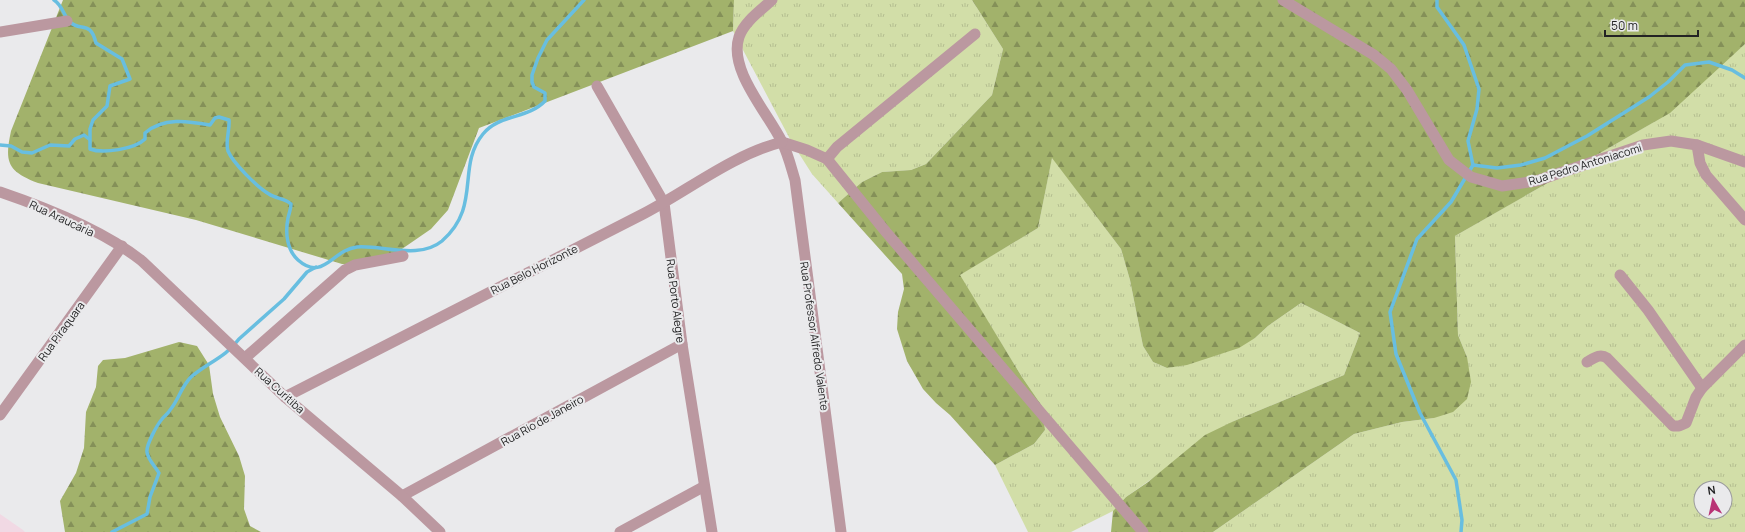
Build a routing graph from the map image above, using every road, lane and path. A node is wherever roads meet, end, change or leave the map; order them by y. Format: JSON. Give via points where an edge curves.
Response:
{"nodes":[{"id":1,"x":772,"y":0,"type":"edge"},
{"id":2,"x":1283,"y":0,"type":"edge"},
{"id":3,"x":67,"y":21,"type":"dead end"},
{"id":4,"x":0,"y":32,"type":"edge"},
{"id":5,"x":975,"y":34,"type":"dead end"},
{"id":6,"x":597,"y":86,"type":"dead end"},
{"id":7,"x":782,"y":142,"type":"junction"},
{"id":8,"x":1697,"y":145,"type":"junction"},
{"id":9,"x":827,"y":159,"type":"junction"},
{"id":10,"x":1745,"y":162,"type":"edge"},
{"id":11,"x":0,"y":192,"type":"edge"},
{"id":12,"x":664,"y":203,"type":"junction"},
{"id":13,"x":1745,"y":220,"type":"edge"},
{"id":14,"x":122,"y":246,"type":"junction"},
{"id":15,"x":402,"y":256,"type":"dead end"},
{"id":16,"x":1620,"y":275,"type":"dead end"},
{"id":17,"x":682,"y":344,"type":"junction"},
{"id":18,"x":1745,"y":345,"type":"edge"},
{"id":19,"x":244,"y":358,"type":"junction"},
{"id":20,"x":1588,"y":362,"type":"dead end"},
{"id":21,"x":1702,"y":388,"type":"junction"},
{"id":22,"x":285,"y":397,"type":"junction"},
{"id":23,"x":0,"y":415,"type":"edge"},
{"id":24,"x":703,"y":487,"type":"junction"},
{"id":25,"x":402,"y":496,"type":"junction"},
{"id":26,"x":440,"y":532,"type":"edge"},
{"id":27,"x":620,"y":532,"type":"edge"},
{"id":28,"x":712,"y":532,"type":"edge"},
{"id":29,"x":841,"y":532,"type":"edge"},
{"id":30,"x":1143,"y":532,"type":"edge"}],
"edges":[{"from":1,"to":7,"type":"street","name":"Rua Professor Alfredo Valente","via":[[752,19],[740,36],[737,51],[741,71]]},
{"from":2,"to":8,"type":"street","name":"Rua Pedro Antoniacomi","via":[[1374,55],[1391,69],[1407,90],[1449,160],[1471,177],[1502,186],[1536,181],[1643,145],[1671,142]]},
{"from":3,"to":4,"type":"street"},
{"from":5,"to":9,"type":"street"},
{"from":6,"to":12,"type":"street","name":"Rua Porto Alegre"},
{"from":7,"to":9,"type":"street"},
{"from":7,"to":12,"type":"street","name":"Rua Belo Horizonte","via":[[748,154]]},
{"from":7,"to":29,"type":"street","name":"Rua Professor Alfredo Valente","via":[[795,180]]},
{"from":8,"to":10,"type":"street","name":"Rua Pedro Antoniacomi"},
{"from":8,"to":13,"type":"street","via":[[1700,163],[1706,176]]},
{"from":9,"to":30,"type":"street"},
{"from":11,"to":14,"type":"street","name":"Rua Araucária","via":[[35,204]]},
{"from":12,"to":17,"type":"street","name":"Rua Porto Alegre"},
{"from":12,"to":22,"type":"street","name":"Rua Belo Horizonte"},
{"from":14,"to":19,"type":"street","name":"Rua Curitiba","via":[[142,261]]},
{"from":14,"to":23,"type":"street","name":"Rua Piraquara"},
{"from":15,"to":19,"type":"street","via":[[355,265],[346,270]]},
{"from":16,"to":21,"type":"street","via":[[1648,310]]},
{"from":17,"to":24,"type":"street","name":"Rua Porto Alegre"},
{"from":17,"to":25,"type":"street","name":"Rua Rio de Janeiro"},
{"from":18,"to":21,"type":"street"},
{"from":19,"to":22,"type":"street","name":"Rua Curitiba"},
{"from":20,"to":21,"type":"street","via":[[1603,355],[1607,358],[1673,426],[1686,423]]},
{"from":22,"to":25,"type":"street","name":"Rua Curitiba"},
{"from":24,"to":27,"type":"street"},
{"from":24,"to":28,"type":"street","name":"Rua Porto Alegre"},
{"from":25,"to":26,"type":"street","name":"Rua Curitiba"}]}
